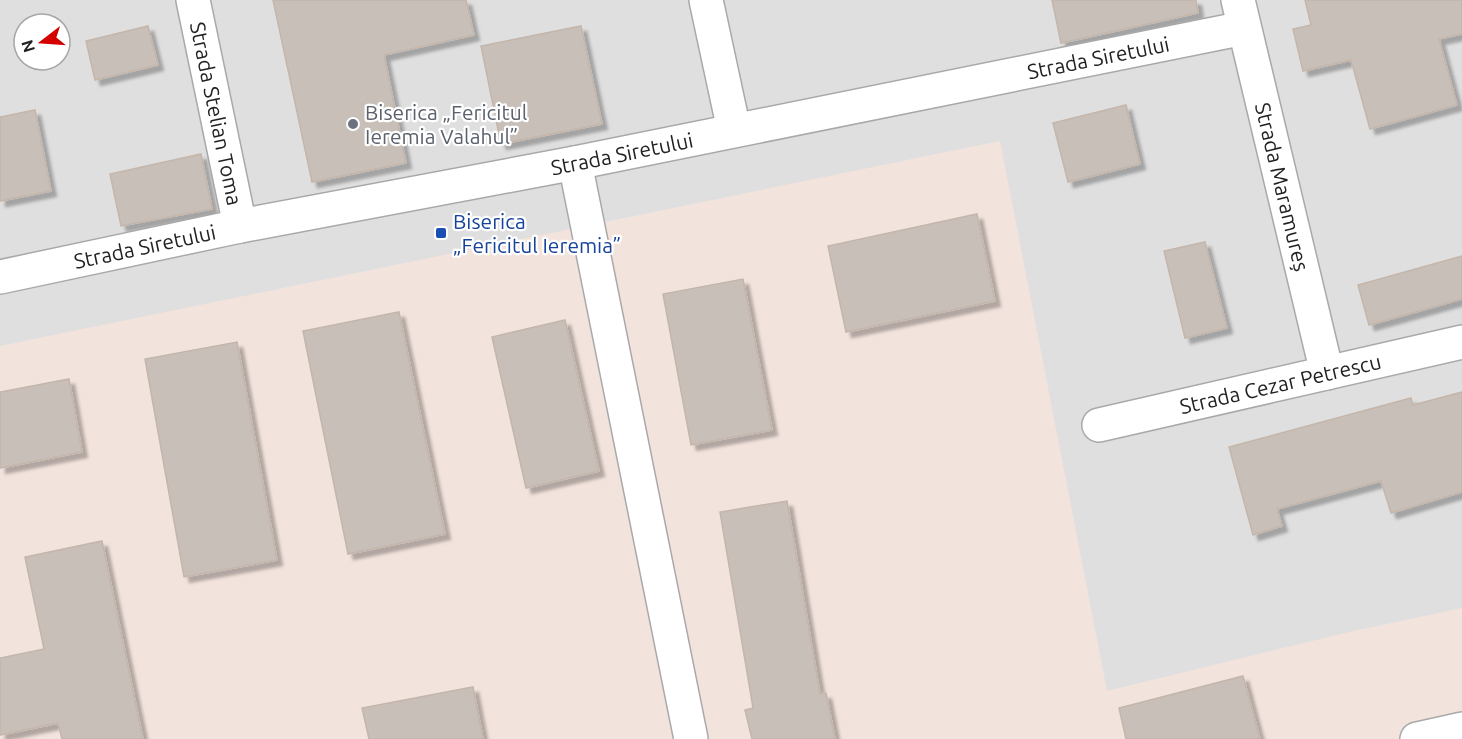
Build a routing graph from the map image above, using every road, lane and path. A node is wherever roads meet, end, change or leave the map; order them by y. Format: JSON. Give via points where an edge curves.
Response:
{"nodes":[{"id":1,"x":193,"y":0,"type":"edge"},
{"id":2,"x":706,"y":0,"type":"edge"},
{"id":3,"x":1241,"y":14,"type":"edge"},
{"id":4,"x":734,"y":130,"type":"junction"},
{"id":5,"x":575,"y":163,"type":"junction"},
{"id":6,"x":240,"y":226,"type":"junction"},
{"id":7,"x":0,"y":277,"type":"edge"},
{"id":8,"x":1462,"y":342,"type":"edge"},
{"id":9,"x":1327,"y":373,"type":"junction"},
{"id":10,"x":1099,"y":425,"type":"dead end"},
{"id":11,"x":1462,"y":729,"type":"edge"},
{"id":12,"x":691,"y":739,"type":"edge"},
{"id":13,"x":1417,"y":739,"type":"edge"}],
"edges":[{"from":1,"to":6,"type":"street","name":"Strada Stelian Toma"},
{"from":2,"to":4,"type":"street"},
{"from":3,"to":4,"type":"street","name":"Strada Siretului"},
{"from":3,"to":9,"type":"street","name":"Strada Maramureș"},
{"from":4,"to":5,"type":"street","name":"Strada Siretului"},
{"from":5,"to":6,"type":"street","name":"Strada Siretului"},
{"from":5,"to":12,"type":"street"},
{"from":6,"to":7,"type":"street","name":"Strada Siretului"},
{"from":8,"to":9,"type":"street","name":"Strada Cezar Petrescu"},
{"from":9,"to":10,"type":"street","name":"Strada Cezar Petrescu"},
{"from":11,"to":13,"type":"street"}]}
